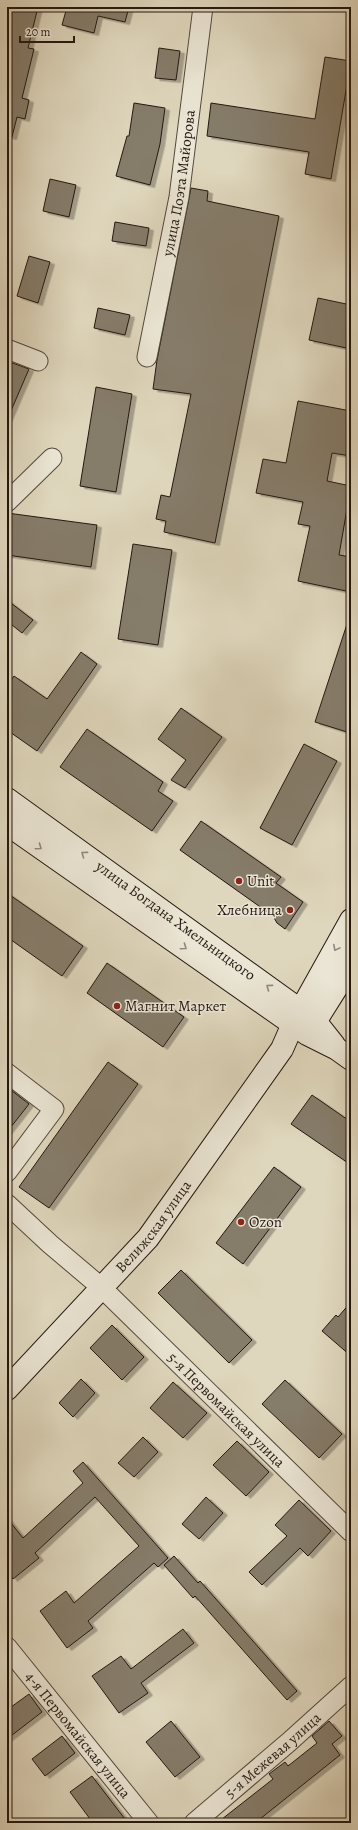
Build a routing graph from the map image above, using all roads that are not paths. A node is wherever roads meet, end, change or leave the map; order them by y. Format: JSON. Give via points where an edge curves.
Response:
{"nodes":[{"id":1,"x":203,"y":7,"type":"edge"},
{"id":2,"x":7,"y":349,"type":"edge"},
{"id":3,"x":147,"y":357,"type":"dead end"},
{"id":4,"x":38,"y":361,"type":"dead end"},
{"id":5,"x":52,"y":458,"type":"dead end"},
{"id":6,"x":7,"y":502,"type":"edge"},
{"id":7,"x":7,"y":799,"type":"edge"},
{"id":8,"x":7,"y":824,"type":"edge"},
{"id":9,"x":351,"y":920,"type":"edge"},
{"id":10,"x":351,"y":960,"type":"edge"},
{"id":11,"x":304,"y":1022,"type":"junction"},
{"id":12,"x":344,"y":1054,"type":"edge"},
{"id":13,"x":7,"y":1073,"type":"edge"},
{"id":14,"x":7,"y":1172,"type":"edge"},
{"id":15,"x":7,"y":1204,"type":"edge"},
{"id":16,"x":102,"y":1288,"type":"junction"},
{"id":17,"x":7,"y":1389,"type":"edge"},
{"id":18,"x":351,"y":1532,"type":"edge"},
{"id":19,"x":7,"y":1647,"type":"edge"},
{"id":20,"x":351,"y":1686,"type":"edge"},
{"id":21,"x":149,"y":1823,"type":"edge"},
{"id":22,"x":194,"y":1823,"type":"edge"}],
"edges":[{"from":1,"to":3,"type":"street","name":"улица Поэта Майорова","via":[[179,197]]},
{"from":2,"to":4,"type":"street"},
{"from":5,"to":6,"type":"street"},
{"from":11,"to":7,"type":"main road","name":"улица Богдана Хмельницкого","one_way":true},
{"from":8,"to":11,"type":"main road","name":"улица Богдана Хмельницкого","one_way":true},
{"from":9,"to":11,"type":"main road","name":"Велижская улица","one_way":true},
{"from":10,"to":11,"type":"main road","name":"Велижская улица","via":[[336,987]]},
{"from":11,"to":12,"type":"main road","name":"улица Богдана Хмельницкого"},
{"from":11,"to":16,"type":"main road","name":"Велижская улица","via":[[282,1049],[148,1238]]},
{"from":13,"to":14,"type":"street","via":[[54,1109]]},
{"from":15,"to":16,"type":"street","name":"5-я Первомайская улица"},
{"from":16,"to":17,"type":"main road","name":"Велижская улица"},
{"from":16,"to":18,"type":"street","name":"5-я Первомайская улица"},
{"from":19,"to":21,"type":"street","name":"4-я Первомайская улица"},
{"from":20,"to":22,"type":"street","name":"5-я Межевая улица"}]}
